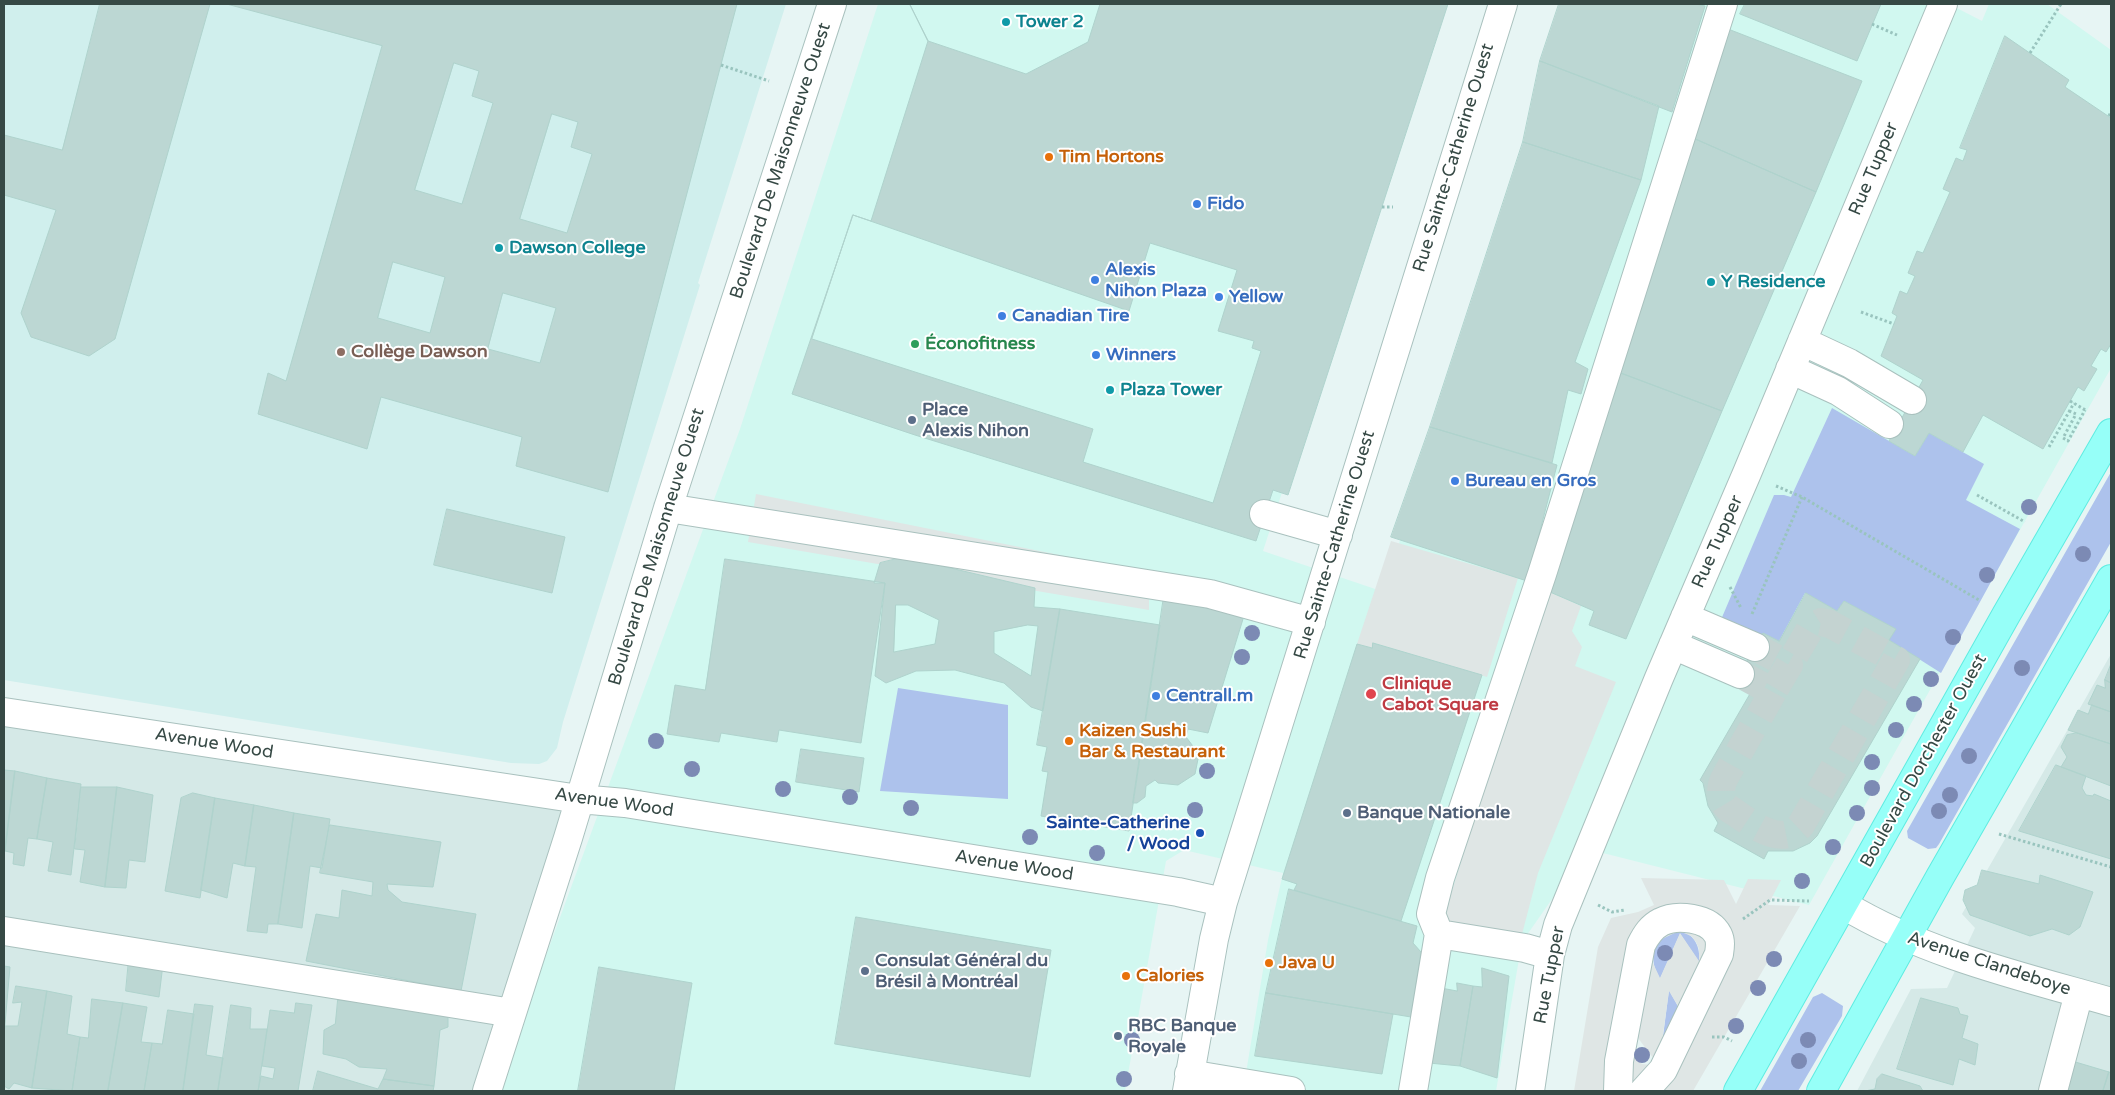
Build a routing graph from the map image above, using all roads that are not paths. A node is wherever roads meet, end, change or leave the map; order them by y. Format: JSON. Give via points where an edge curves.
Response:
{"nodes":[{"id":1,"x":832,"y":4,"type":"edge"},
{"id":2,"x":1503,"y":4,"type":"edge"},
{"id":3,"x":1724,"y":4,"type":"edge"},
{"id":4,"x":1943,"y":4,"type":"edge"},
{"id":5,"x":1802,"y":341,"type":"junction"},
{"id":6,"x":1790,"y":368,"type":"junction"},
{"id":7,"x":1912,"y":400,"type":"dead end"},
{"id":8,"x":1890,"y":424,"type":"dead end"},
{"id":9,"x":2111,"y":433,"type":"edge"},
{"id":10,"x":668,"y":508,"type":"junction"},
{"id":11,"x":1264,"y":514,"type":"dead end"},
{"id":12,"x":1338,"y":535,"type":"junction"},
{"id":13,"x":2108,"y":593,"type":"edge"},
{"id":14,"x":1685,"y":618,"type":"junction"},
{"id":15,"x":1311,"y":622,"type":"junction"},
{"id":16,"x":1673,"y":646,"type":"junction"},
{"id":17,"x":1755,"y":647,"type":"tunnel mouth"},
{"id":18,"x":1740,"y":674,"type":"tunnel mouth"},
{"id":19,"x":4,"y":712,"type":"edge"},
{"id":20,"x":579,"y":799,"type":"junction"},
{"id":21,"x":1223,"y":902,"type":"junction"},
{"id":22,"x":1844,"y":905,"type":"junction"},
{"id":23,"x":4,"y":931,"type":"edge"},
{"id":24,"x":1439,"y":934,"type":"junction"},
{"id":25,"x":1908,"y":938,"type":"junction"},
{"id":26,"x":1550,"y":955,"type":"junction"},
{"id":27,"x":2079,"y":993,"type":"junction"},
{"id":28,"x":2111,"y":1002,"type":"edge"},
{"id":29,"x":512,"y":1013,"type":"junction"},
{"id":30,"x":1188,"y":1083,"type":"edge"},
{"id":31,"x":487,"y":1091,"type":"edge"},
{"id":32,"x":1291,"y":1091,"type":"edge"},
{"id":33,"x":1413,"y":1091,"type":"edge"},
{"id":34,"x":1530,"y":1091,"type":"edge"},
{"id":35,"x":1618,"y":1091,"type":"edge"},
{"id":36,"x":1644,"y":1091,"type":"edge"},
{"id":37,"x":1738,"y":1091,"type":"edge"},
{"id":38,"x":1821,"y":1091,"type":"edge"},
{"id":39,"x":2053,"y":1091,"type":"edge"}],
"edges":[{"from":1,"to":10,"type":"street","name":"Boulevard De Maisonneuve Ouest"},
{"from":2,"to":12,"type":"street","name":"Rue Sainte-Catherine Ouest"},
{"from":3,"to":24,"type":"street","via":[[1542,574],[1440,878],[1431,914]]},
{"from":4,"to":5,"type":"street","name":"Rue Tupper"},
{"from":5,"to":6,"type":"street","name":"Rue Tupper"},
{"from":5,"to":7,"type":"street","via":[[1849,363]]},
{"from":6,"to":8,"type":"street","via":[[1838,391]]},
{"from":6,"to":14,"type":"street","name":"Rue Tupper"},
{"from":9,"to":22,"type":"main road","name":"Boulevard Dorchester Ouest"},
{"from":10,"to":15,"type":"street","via":[[1210,594]]},
{"from":10,"to":20,"type":"street","name":"Boulevard De Maisonneuve Ouest"},
{"from":11,"to":12,"type":"street"},
{"from":12,"to":15,"type":"street","name":"Rue Sainte-Catherine Ouest"},
{"from":13,"to":25,"type":"main road","via":[[1940,877]]},
{"from":14,"to":16,"type":"street","name":"Rue Tupper"},
{"from":14,"to":17,"type":"street"},
{"from":15,"to":21,"type":"street","name":"Rue Sainte-Catherine Ouest"},
{"from":16,"to":18,"type":"street"},
{"from":16,"to":26,"type":"street","name":"Rue Tupper","via":[[1558,925]]},
{"from":19,"to":20,"type":"street","name":"Avenue Wood"},
{"from":20,"to":21,"type":"street","name":"Avenue Wood","via":[[644,806],[1178,892]]},
{"from":20,"to":29,"type":"street","name":"Boulevard De Maisonneuve Ouest"},
{"from":21,"to":30,"type":"street","name":"Rue Sainte-Catherine Ouest"},
{"from":22,"to":25,"type":"street","name":"Avenue Clandeboye"},
{"from":22,"to":37,"type":"main road","name":"Boulevard Dorchester Ouest"},
{"from":23,"to":29,"type":"street"},
{"from":24,"to":26,"type":"street"},
{"from":24,"to":33,"type":"street"},
{"from":25,"to":27,"type":"street","name":"Avenue Clandeboye"},
{"from":25,"to":38,"type":"main road"},
{"from":26,"to":34,"type":"street","name":"Rue Tupper"},
{"from":27,"to":28,"type":"street","name":"Avenue Clandeboye"},
{"from":27,"to":39,"type":"street"},
{"from":29,"to":31,"type":"street","name":"Boulevard De Maisonneuve Ouest"},
{"from":30,"to":32,"type":"street"},
{"from":35,"to":36,"type":"street","via":[[1619,1061],[1641,945],[1646,935],[1661,922],[1679,917],[1696,920],[1719,935],[1719,954],[1663,1070]]}]}
